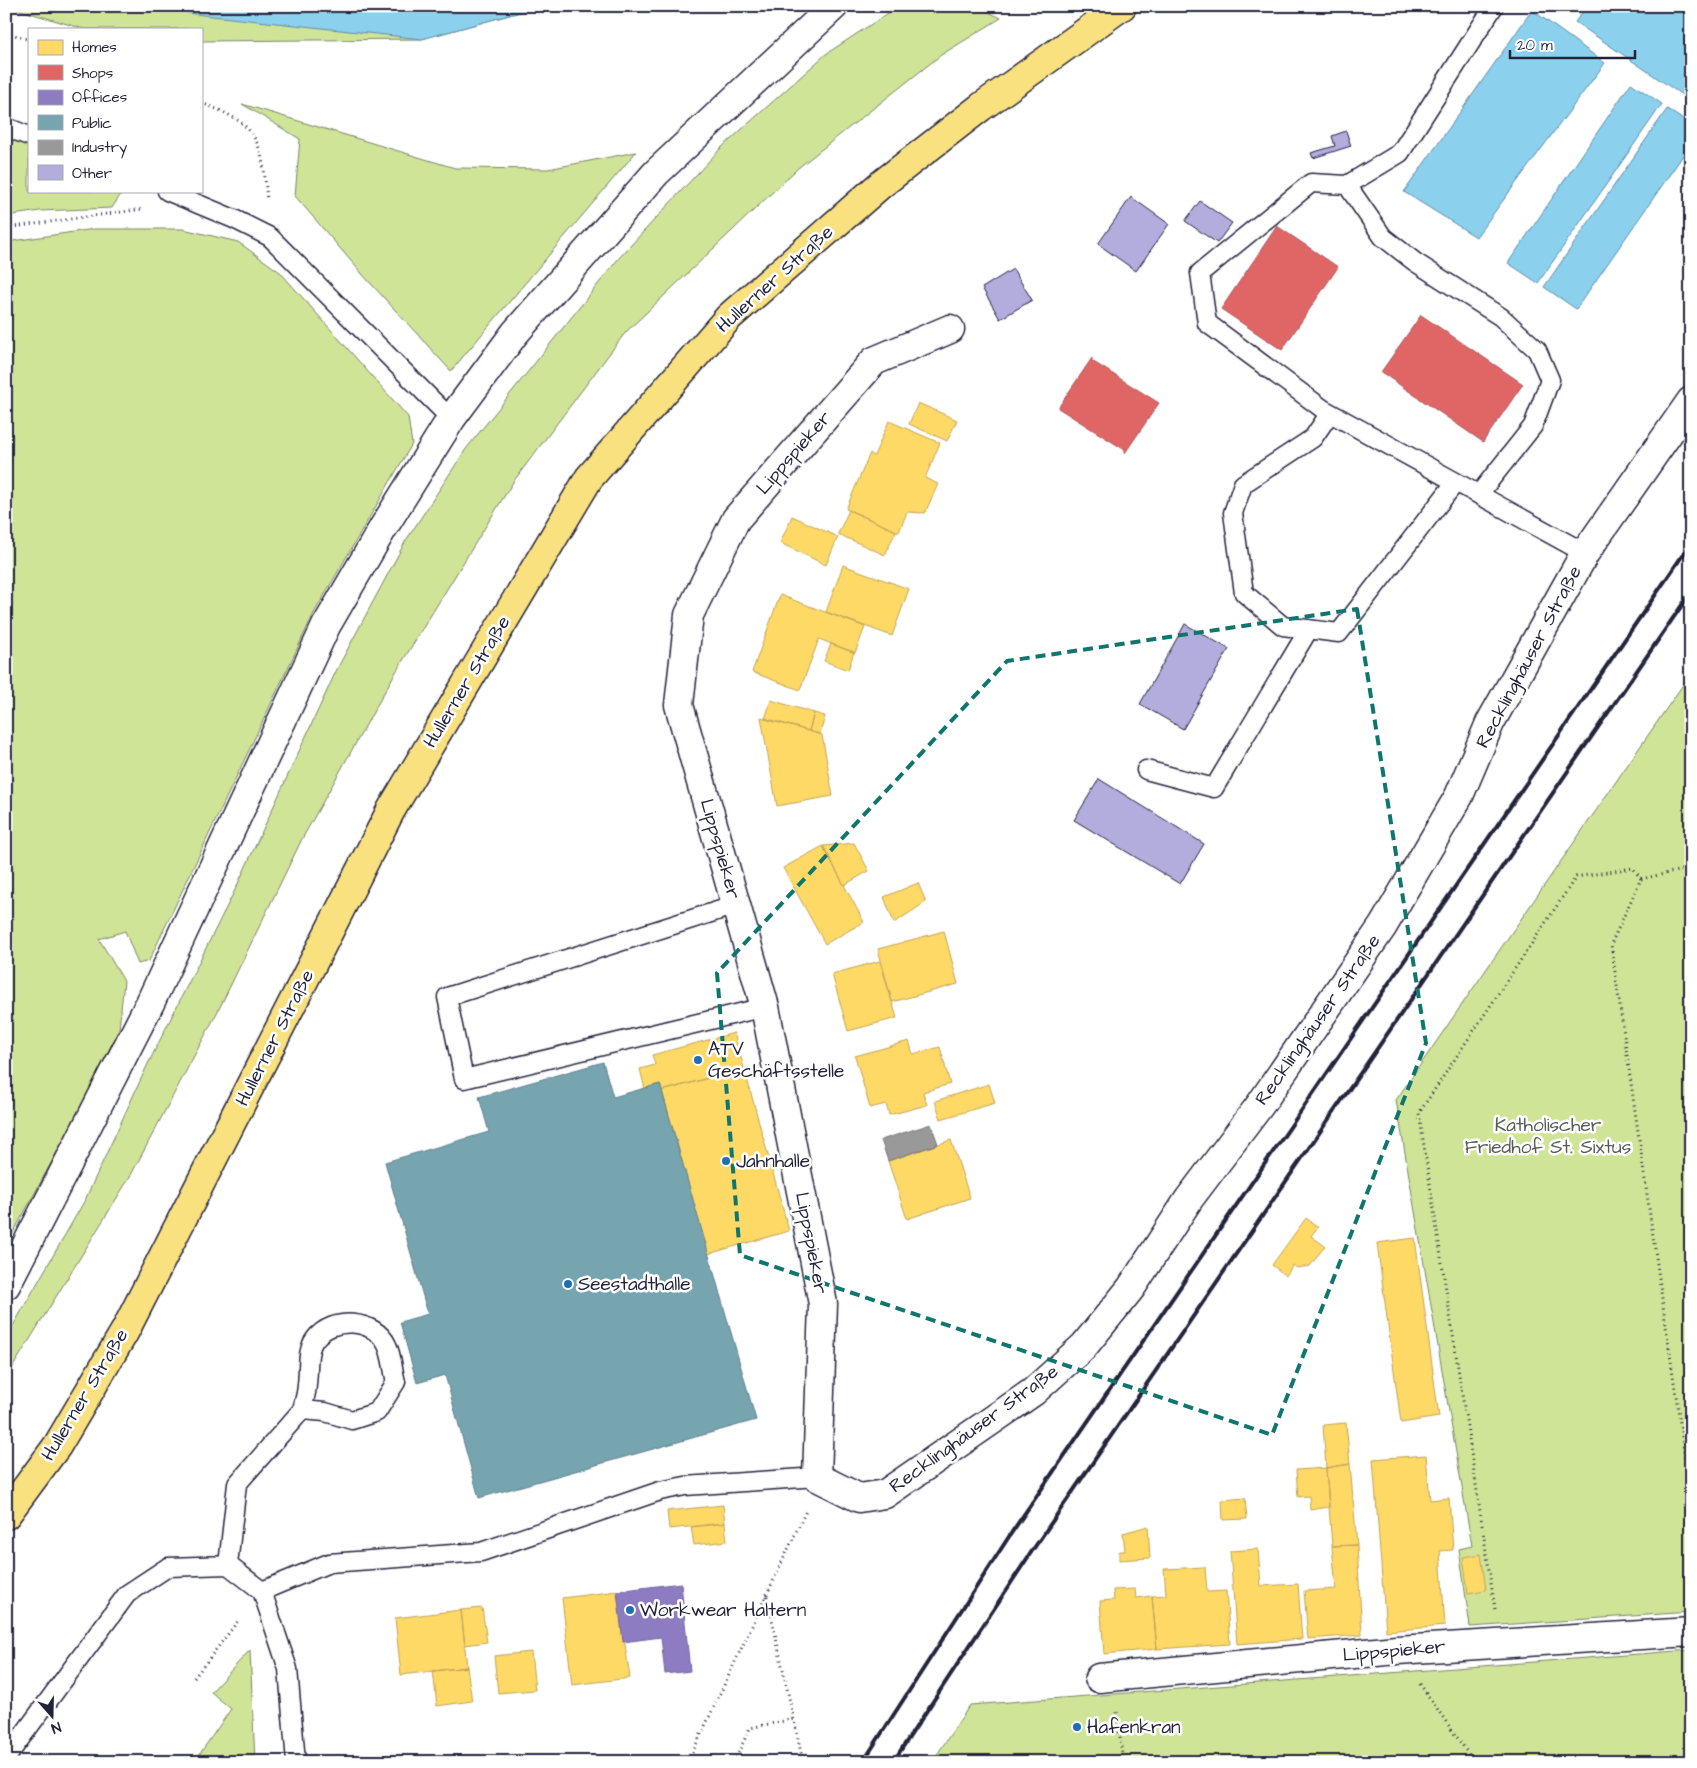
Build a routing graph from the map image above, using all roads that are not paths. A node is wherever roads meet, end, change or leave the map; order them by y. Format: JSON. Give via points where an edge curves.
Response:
{"nodes":[{"id":1,"x":834,"y":6,"type":"edge"},
{"id":2,"x":1122,"y":6,"type":"edge"},
{"id":3,"x":1494,"y":6,"type":"edge"},
{"id":4,"x":6,"y":127,"type":"edge"},
{"id":5,"x":28,"y":136,"type":"edge"},
{"id":6,"x":1347,"y":185,"type":"junction"},
{"id":7,"x":169,"y":192,"type":"edge"},
{"id":8,"x":950,"y":329,"type":"dead end"},
{"id":9,"x":1691,"y":401,"type":"edge"},
{"id":10,"x":1330,"y":413,"type":"junction"},
{"id":11,"x":451,"y":420,"type":"junction"},
{"id":12,"x":1455,"y":482,"type":"junction"},
{"id":13,"x":1479,"y":494,"type":"junction"},
{"id":14,"x":1585,"y":554,"type":"junction"},
{"id":15,"x":1309,"y":630,"type":"junction"},
{"id":16,"x":1146,"y":770,"type":"dead end"},
{"id":17,"x":736,"y":905,"type":"junction"},
{"id":18,"x":765,"y":1007,"type":"junction"},
{"id":19,"x":6,"y":1285,"type":"edge"},
{"id":20,"x":302,"y":1410,"type":"junction"},
{"id":21,"x":817,"y":1477,"type":"junction"},
{"id":22,"x":6,"y":1514,"type":"edge"},
{"id":23,"x":228,"y":1565,"type":"junction"},
{"id":24,"x":262,"y":1591,"type":"junction"},
{"id":25,"x":1691,"y":1632,"type":"edge"},
{"id":26,"x":1098,"y":1678,"type":"dead end"},
{"id":27,"x":6,"y":1758,"type":"edge"},
{"id":28,"x":296,"y":1762,"type":"edge"}],
"edges":[{"from":1,"to":11,"type":"street","via":[[656,173],[515,333]]},
{"from":2,"to":22,"type":"main road","name":"Hullerner Straße","via":[[981,107],[887,180],[729,317],[589,478],[391,810],[125,1331],[57,1446]]},
{"from":3,"to":6,"type":"lane","via":[[1400,153]]},
{"from":4,"to":5,"type":"lane"},
{"from":6,"to":10,"type":"lane","via":[[1311,183],[1200,273],[1207,323]]},
{"from":6,"to":13,"type":"lane","via":[[1383,237],[1415,262],[1501,317],[1537,350],[1550,380],[1534,426]]},
{"from":7,"to":11,"type":"lane","via":[[270,237]]},
{"from":8,"to":17,"type":"street","name":"Lippspieker","via":[[874,361],[736,519],[689,615],[679,705]]},
{"from":9,"to":14,"type":"street","name":"Recklinghäuser Straße"},
{"from":10,"to":12,"type":"lane"},
{"from":10,"to":15,"type":"lane","via":[[1313,438],[1243,484],[1233,513],[1244,593],[1283,626]]},
{"from":11,"to":19,"type":"street","via":[[326,626],[150,1003]]},
{"from":12,"to":13,"type":"lane"},
{"from":12,"to":15,"type":"lane","via":[[1339,633]]},
{"from":13,"to":14,"type":"lane"},
{"from":14,"to":21,"type":"street","name":"Recklinghäuser Straße","via":[[1490,723],[1459,796],[1384,926],[1260,1105],[1189,1199],[1131,1288],[1084,1346],[1033,1392],[884,1494],[859,1498]]},
{"from":15,"to":16,"type":"lane","via":[[1214,788]]},
{"from":17,"to":18,"type":"street","name":"Lippspieker"},
{"from":17,"to":18,"type":"lane","via":[[447,997],[464,1079]]},
{"from":18,"to":21,"type":"street","name":"Lippspieker","via":[[823,1304]]},
{"from":20,"to":20,"type":"lane","via":[[325,1412],[352,1420],[377,1412],[396,1382],[387,1344],[373,1331],[351,1322],[332,1326],[315,1338]]},
{"from":20,"to":23,"type":"lane","via":[[238,1484]]},
{"from":21,"to":24,"type":"lane","via":[[685,1486],[660,1491],[481,1552],[329,1563]]},
{"from":23,"to":24,"type":"lane"},
{"from":23,"to":27,"type":"lane","via":[[168,1567],[127,1594]]},
{"from":24,"to":28,"type":"lane","via":[[288,1669]]},
{"from":25,"to":26,"type":"street","name":"Lippspieker","via":[[1397,1650]]}]}
